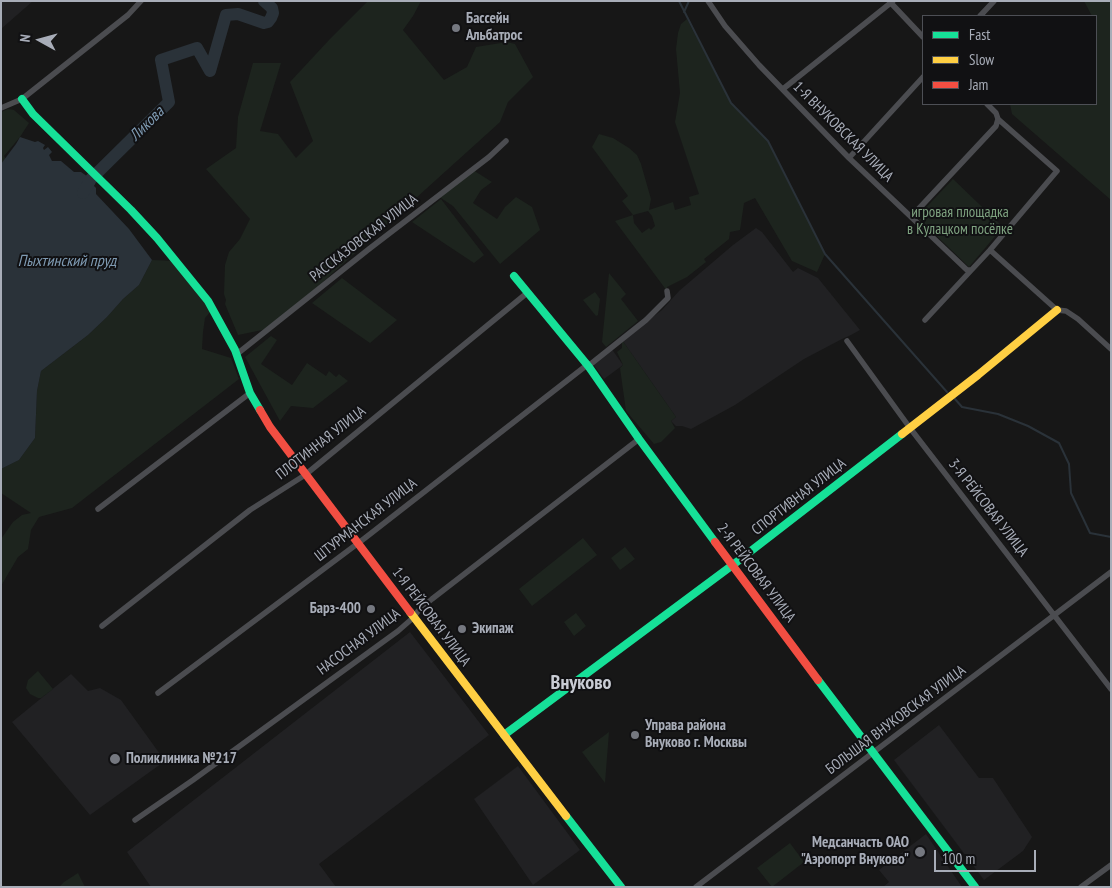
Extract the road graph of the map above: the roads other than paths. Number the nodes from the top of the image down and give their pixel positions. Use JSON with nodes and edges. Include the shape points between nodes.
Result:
{"nodes":[{"id":1,"x":142,"y":1,"type":"edge"},
{"id":2,"x":708,"y":1,"type":"edge"},
{"id":3,"x":994,"y":1,"type":"edge"},
{"id":4,"x":891,"y":2,"type":"edge"},
{"id":5,"x":981,"y":15,"type":"edge"},
{"id":6,"x":922,"y":36,"type":"edge"},
{"id":7,"x":922,"y":78,"type":"edge"},
{"id":8,"x":783,"y":89,"type":"junction"},
{"id":9,"x":22,"y":99,"type":"junction"},
{"id":10,"x":988,"y":105,"type":"edge"},
{"id":11,"x":1,"y":108,"type":"edge"},
{"id":12,"x":998,"y":119,"type":"junction"},
{"id":13,"x":506,"y":141,"type":"dead end"},
{"id":14,"x":849,"y":158,"type":"junction"},
{"id":15,"x":911,"y":217,"type":"junction"},
{"id":16,"x":990,"y":250,"type":"junction"},
{"id":17,"x":971,"y":270,"type":"junction"},
{"id":18,"x":514,"y":276,"type":"dead end"},
{"id":19,"x":667,"y":291,"type":"dead end"},
{"id":20,"x":527,"y":292,"type":"junction"},
{"id":21,"x":1057,"y":310,"type":"junction"},
{"id":22,"x":925,"y":320,"type":"dead end"},
{"id":23,"x":1111,"y":338,"type":"edge"},
{"id":24,"x":848,"y":341,"type":"dead end"},
{"id":25,"x":1105,"y":343,"type":"junction"},
{"id":26,"x":1111,"y":349,"type":"edge"},
{"id":27,"x":237,"y":354,"type":"junction"},
{"id":28,"x":587,"y":365,"type":"junction"},
{"id":29,"x":250,"y":393,"type":"junction"},
{"id":30,"x":910,"y":428,"type":"junction"},
{"id":31,"x":639,"y":439,"type":"junction"},
{"id":32,"x":305,"y":475,"type":"junction"},
{"id":33,"x":98,"y":509,"type":"dead end"},
{"id":34,"x":358,"y":543,"type":"junction"},
{"id":35,"x":732,"y":565,"type":"junction"},
{"id":36,"x":1111,"y":572,"type":"edge"},
{"id":37,"x":1054,"y":615,"type":"junction"},
{"id":38,"x":414,"y":617,"type":"junction"},
{"id":39,"x":102,"y":626,"type":"dead end"},
{"id":40,"x":1111,"y":689,"type":"edge"},
{"id":41,"x":158,"y":693,"type":"dead end"},
{"id":42,"x":504,"y":735,"type":"junction"},
{"id":43,"x":873,"y":752,"type":"junction"},
{"id":44,"x":135,"y":820,"type":"dead end"},
{"id":45,"x":1111,"y":865,"type":"edge"},
{"id":46,"x":621,"y":887,"type":"edge"},
{"id":47,"x":696,"y":887,"type":"edge"},
{"id":48,"x":975,"y":887,"type":"edge"},
{"id":49,"x":1081,"y":887,"type":"edge"}],
"edges":[{"from":1,"to":9,"type":"street"},
{"from":2,"to":8,"type":"street","name":"1-Я ВНУКОВСКАЯ УЛИЦА","via":[[725,26]]},
{"from":3,"to":5,"type":"street"},
{"from":4,"to":6,"type":"street"},
{"from":4,"to":8,"type":"street"},
{"from":7,"to":14,"type":"street"},
{"from":8,"to":14,"type":"street","name":"1-Я ВНУКОВСКАЯ УЛИЦА"},
{"from":9,"to":11,"type":"street"},
{"from":9,"to":27,"type":"street","name":"1-Я РЕЙСОВАЯ УЛИЦА","via":[[157,238],[208,301]]},
{"from":10,"to":12,"type":"street"},
{"from":12,"to":15,"type":"street","via":[[996,126]]},
{"from":12,"to":16,"type":"street","via":[[1057,171]]},
{"from":13,"to":27,"type":"street","name":"РАССКАЗОВСКАЯ УЛИЦА"},
{"from":14,"to":15,"type":"street","name":"1-Я ВНУКОВСКАЯ УЛИЦА"},
{"from":15,"to":17,"type":"street","name":"1-Я ВНУКОВСКАЯ УЛИЦА","via":[[967,270]]},
{"from":16,"to":17,"type":"street"},
{"from":16,"to":21,"type":"street"},
{"from":17,"to":22,"type":"street"},
{"from":18,"to":20,"type":"street","name":"2-Я РЕЙСОВАЯ УЛИЦА"},
{"from":19,"to":28,"type":"street","name":"ШТУРМАНСКАЯ УЛИЦА","via":[[668,298],[646,320]]},
{"from":20,"to":28,"type":"street","name":"2-Я РЕЙСОВАЯ УЛИЦА"},
{"from":20,"to":32,"type":"street","name":"ПЛОТИННАЯ УЛИЦА"},
{"from":21,"to":25,"type":"street","via":[[1066,311],[1078,319]]},
{"from":21,"to":30,"type":"street","name":"СПОРТИВНАЯ УЛИЦА"},
{"from":23,"to":25,"type":"street"},
{"from":24,"to":30,"type":"street","name":"3-Я РЕЙСОВАЯ УЛИЦА"},
{"from":25,"to":26,"type":"street"},
{"from":27,"to":29,"type":"street","name":"1-Я РЕЙСОВАЯ УЛИЦА"},
{"from":28,"to":31,"type":"street","name":"2-Я РЕЙСОВАЯ УЛИЦА"},
{"from":28,"to":34,"type":"street","name":"ШТУРМАНСКАЯ УЛИЦА"},
{"from":29,"to":32,"type":"street","name":"1-Я РЕЙСОВАЯ УЛИЦА"},
{"from":29,"to":33,"type":"street"},
{"from":30,"to":35,"type":"street","name":"СПОРТИВНАЯ УЛИЦА"},
{"from":30,"to":37,"type":"street","name":"3-Я РЕЙСОВАЯ УЛИЦА"},
{"from":31,"to":35,"type":"street","name":"2-Я РЕЙСОВАЯ УЛИЦА"},
{"from":31,"to":38,"type":"street","name":"НАСОСНАЯ УЛИЦА","via":[[432,599]]},
{"from":32,"to":34,"type":"street","name":"1-Я РЕЙСОВАЯ УЛИЦА"},
{"from":32,"to":39,"type":"street","name":"ПЛОТИННАЯ УЛИЦА","via":[[250,510]]},
{"from":34,"to":38,"type":"street","name":"1-Я РЕЙСОВАЯ УЛИЦА"},
{"from":34,"to":41,"type":"street","name":"ШТУРМАНСКАЯ УЛИЦА"},
{"from":35,"to":42,"type":"street","name":"СПОРТИВНАЯ УЛИЦА"},
{"from":35,"to":43,"type":"street","name":"2-Я РЕЙСОВАЯ УЛИЦА"},
{"from":36,"to":37,"type":"street","name":"БОЛЬШАЯ ВНУКОВСКАЯ УЛИЦА"},
{"from":37,"to":40,"type":"street","name":"3-Я РЕЙСОВАЯ УЛИЦА"},
{"from":37,"to":43,"type":"street","name":"БОЛЬШАЯ ВНУКОВСКАЯ УЛИЦА"},
{"from":38,"to":42,"type":"street","name":"1-Я РЕЙСОВАЯ УЛИЦА"},
{"from":38,"to":44,"type":"street","name":"НАСОСНАЯ УЛИЦА"},
{"from":42,"to":46,"type":"street","name":"1-Я РЕЙСОВАЯ УЛИЦА"},
{"from":43,"to":47,"type":"street","name":"БОЛЬШАЯ ВНУКОВСКАЯ УЛИЦА"},
{"from":43,"to":48,"type":"street","name":"2-Я РЕЙСОВАЯ УЛИЦА"},
{"from":45,"to":49,"type":"street"}]}
